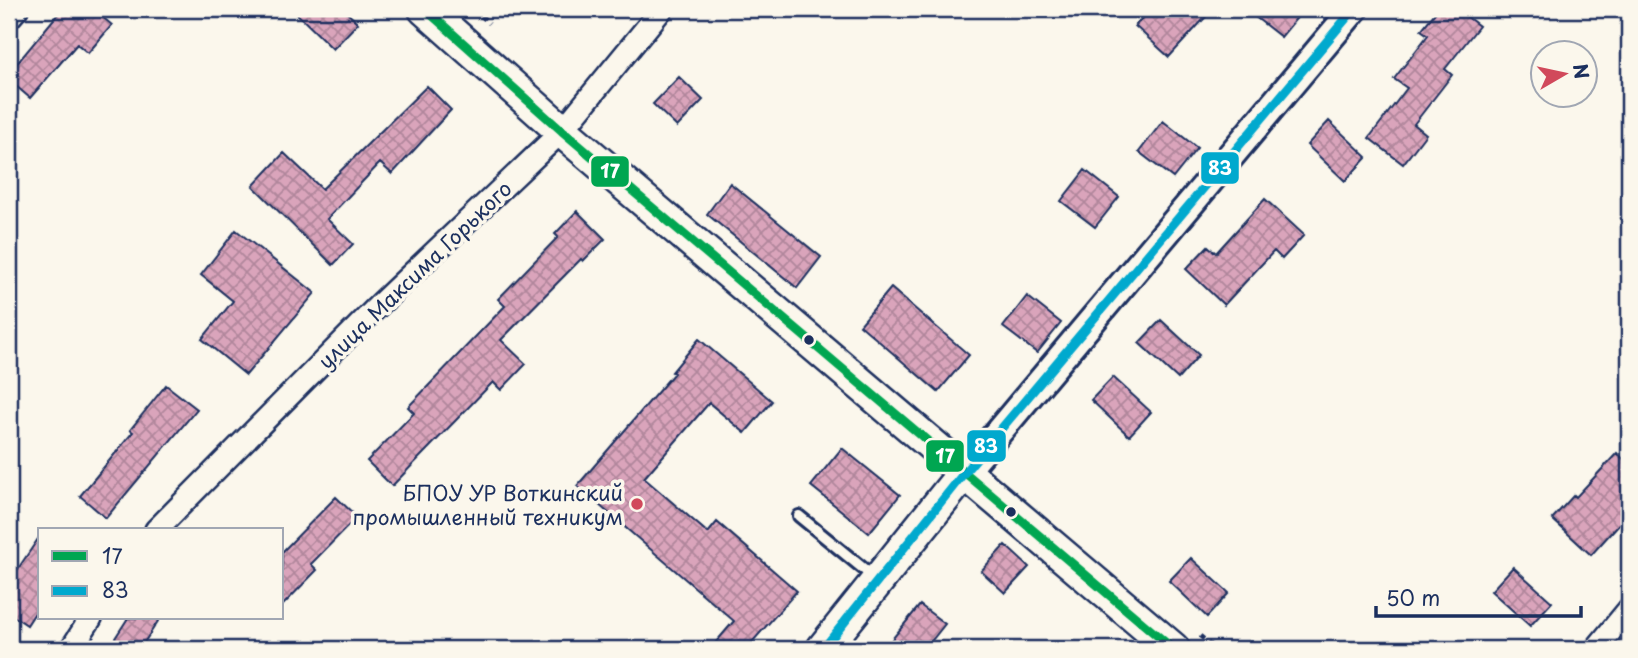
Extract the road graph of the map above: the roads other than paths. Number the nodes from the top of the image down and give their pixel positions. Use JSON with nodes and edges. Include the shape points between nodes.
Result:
{"nodes":[{"id":1,"x":17,"y":9,"type":"edge"},
{"id":2,"x":425,"y":9,"type":"edge"},
{"id":3,"x":663,"y":9,"type":"edge"},
{"id":4,"x":1354,"y":9,"type":"edge"},
{"id":5,"x":9,"y":18,"type":"edge"},
{"id":6,"x":562,"y":131,"type":"junction"},
{"id":7,"x":964,"y":473,"type":"junction"},
{"id":8,"x":799,"y":516,"type":"dead end"},
{"id":9,"x":158,"y":528,"type":"edge"},
{"id":10,"x":878,"y":581,"type":"junction"},
{"id":11,"x":1629,"y":609,"type":"edge"},
{"id":12,"x":91,"y":620,"type":"edge"},
{"id":13,"x":71,"y":649,"type":"edge"},
{"id":14,"x":822,"y":649,"type":"edge"},
{"id":15,"x":1173,"y":649,"type":"edge"},
{"id":16,"x":1596,"y":649,"type":"edge"}],
"edges":[{"from":1,"to":5,"type":"street"},
{"from":2,"to":6,"type":"main road"},
{"from":3,"to":6,"type":"street","name":"улица Максима Горького"},
{"from":4,"to":7,"type":"street"},
{"from":6,"to":7,"type":"main road"},
{"from":6,"to":9,"type":"street","name":"улица Максима Горького","via":[[381,303]]},
{"from":7,"to":10,"type":"main road"},
{"from":7,"to":15,"type":"main road"},
{"from":8,"to":10,"type":"lane"},
{"from":10,"to":14,"type":"main road"},
{"from":11,"to":16,"type":"street"},
{"from":12,"to":13,"type":"street"}]}
